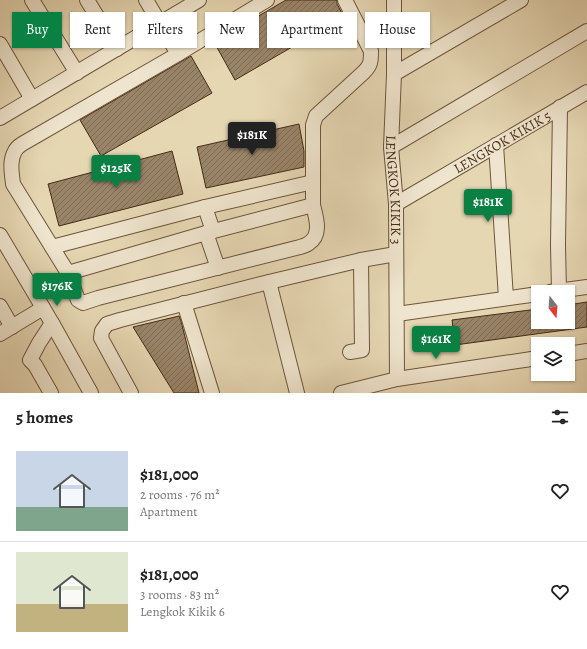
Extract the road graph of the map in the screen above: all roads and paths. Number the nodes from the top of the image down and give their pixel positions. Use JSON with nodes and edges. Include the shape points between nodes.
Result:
{"nodes":[{"id":1,"x":32,"y":0,"type":"edge"},
{"id":2,"x":87,"y":0,"type":"edge"},
{"id":3,"x":146,"y":0,"type":"edge"},
{"id":4,"x":200,"y":0,"type":"edge"},
{"id":5,"x":267,"y":0,"type":"edge"},
{"id":6,"x":345,"y":0,"type":"edge"},
{"id":7,"x":394,"y":0,"type":"edge"},
{"id":8,"x":521,"y":0,"type":"edge"},
{"id":9,"x":153,"y":12,"type":"edge"},
{"id":10,"x":180,"y":12,"type":"edge"},
{"id":11,"x":587,"y":31,"type":"edge"},
{"id":12,"x":133,"y":40,"type":"edge"},
{"id":13,"x":0,"y":44,"type":"edge"},
{"id":14,"x":174,"y":48,"type":"edge"},
{"id":15,"x":117,"y":49,"type":"junction"},
{"id":16,"x":178,"y":54,"type":"junction"},
{"id":17,"x":77,"y":73,"type":"junction"},
{"id":18,"x":394,"y":74,"type":"junction"},
{"id":19,"x":587,"y":92,"type":"edge"},
{"id":20,"x":32,"y":99,"type":"junction"},
{"id":21,"x":560,"y":108,"type":"junction"},
{"id":22,"x":0,"y":118,"type":"edge"},
{"id":23,"x":496,"y":145,"type":"junction"},
{"id":24,"x":391,"y":147,"type":"junction"},
{"id":25,"x":313,"y":182,"type":"junction"},
{"id":26,"x":396,"y":204,"type":"junction"},
{"id":27,"x":313,"y":205,"type":"junction"},
{"id":28,"x":205,"y":206,"type":"junction"},
{"id":29,"x":210,"y":232,"type":"junction"},
{"id":30,"x":0,"y":234,"type":"edge"},
{"id":31,"x":52,"y":247,"type":"junction"},
{"id":32,"x":396,"y":254,"type":"junction"},
{"id":33,"x":361,"y":260,"type":"junction"},
{"id":34,"x":218,"y":268,"type":"junction"},
{"id":35,"x":68,"y":273,"type":"junction"},
{"id":36,"x":269,"y":282,"type":"junction"},
{"id":37,"x":555,"y":285,"type":"edge"},
{"id":38,"x":587,"y":287,"type":"edge"},
{"id":39,"x":575,"y":288,"type":"edge"},
{"id":40,"x":531,"y":295,"type":"edge"},
{"id":41,"x":506,"y":298,"type":"junction"},
{"id":42,"x":184,"y":303,"type":"junction"},
{"id":43,"x":0,"y":306,"type":"edge"},
{"id":44,"x":43,"y":308,"type":"junction"},
{"id":45,"x":397,"y":314,"type":"junction"},
{"id":46,"x":52,"y":323,"type":"junction"},
{"id":47,"x":12,"y":327,"type":"junction"},
{"id":48,"x":0,"y":334,"type":"edge"},
{"id":49,"x":587,"y":351,"type":"edge"},
{"id":50,"x":350,"y":352,"type":"dead end"},
{"id":51,"x":575,"y":353,"type":"edge"},
{"id":52,"x":531,"y":359,"type":"edge"},
{"id":53,"x":397,"y":379,"type":"junction"},
{"id":54,"x":51,"y":393,"type":"edge"},
{"id":55,"x":91,"y":393,"type":"edge"},
{"id":56,"x":131,"y":393,"type":"edge"},
{"id":57,"x":212,"y":393,"type":"edge"},
{"id":58,"x":297,"y":393,"type":"edge"},
{"id":59,"x":340,"y":393,"type":"edge"}],
"edges":[{"from":1,"to":17,"type":"street"},
{"from":2,"to":15,"type":"street"},
{"from":3,"to":9,"type":"street"},
{"from":4,"to":10,"type":"street"},
{"from":5,"to":16,"type":"street"},
{"from":6,"to":25,"type":"street","via":[[371,51],[370,66],[316,116],[313,125]]},
{"from":7,"to":18,"type":"street","name":"LENGKOK KIKIK 3"},
{"from":8,"to":18,"type":"street"},
{"from":11,"to":24,"type":"street"},
{"from":12,"to":15,"type":"street"},
{"from":13,"to":20,"type":"street"},
{"from":14,"to":16,"type":"street"},
{"from":15,"to":17,"type":"street"},
{"from":16,"to":31,"type":"street","via":[[22,144],[15,151],[11,168],[13,184]]},
{"from":17,"to":20,"type":"street"},
{"from":18,"to":24,"type":"street","name":"LENGKOK KIKIK 3"},
{"from":19,"to":21,"type":"street","name":"LENGKOK KIKIK 5"},
{"from":20,"to":22,"type":"street"},
{"from":21,"to":23,"type":"street","name":"LENGKOK KIKIK 5"},
{"from":21,"to":37,"type":"street","via":[[558,245]]},
{"from":23,"to":26,"type":"street","name":"LENGKOK KIKIK 5"},
{"from":23,"to":41,"type":"street"},
{"from":24,"to":26,"type":"street","name":"LENGKOK KIKIK 3"},
{"from":25,"to":27,"type":"street"},
{"from":25,"to":28,"type":"street"},
{"from":26,"to":32,"type":"street","name":"LENGKOK KIKIK 3"},
{"from":27,"to":29,"type":"street"},
{"from":27,"to":34,"type":"street","via":[[317,232],[310,243]]},
{"from":28,"to":29,"type":"street"},
{"from":28,"to":31,"type":"street"},
{"from":29,"to":34,"type":"street"},
{"from":29,"to":35,"type":"street"},
{"from":30,"to":44,"type":"street"},
{"from":31,"to":35,"type":"street"},
{"from":32,"to":33,"type":"street"},
{"from":32,"to":45,"type":"street","name":"LENGKOK KIKIK 3"},
{"from":33,"to":36,"type":"street"},
{"from":33,"to":50,"type":"street","via":[[362,350]]},
{"from":34,"to":35,"type":"street","via":[[83,303],[78,300]]},
{"from":36,"to":42,"type":"street"},
{"from":36,"to":58,"type":"street"},
{"from":38,"to":39,"type":"street"},
{"from":40,"to":41,"type":"street"},
{"from":41,"to":45,"type":"street"},
{"from":42,"to":56,"type":"street","via":[[107,324],[102,331],[101,338]]},
{"from":42,"to":57,"type":"street"},
{"from":43,"to":47,"type":"street"},
{"from":44,"to":46,"type":"street"},
{"from":44,"to":47,"type":"street"},
{"from":45,"to":53,"type":"street","name":"LENGKOK KIKIK 3"},
{"from":46,"to":54,"type":"street","via":[[30,360]]},
{"from":46,"to":55,"type":"street"},
{"from":47,"to":48,"type":"street"},
{"from":49,"to":51,"type":"street"},
{"from":52,"to":53,"type":"street"},
{"from":53,"to":59,"type":"street"}]}
